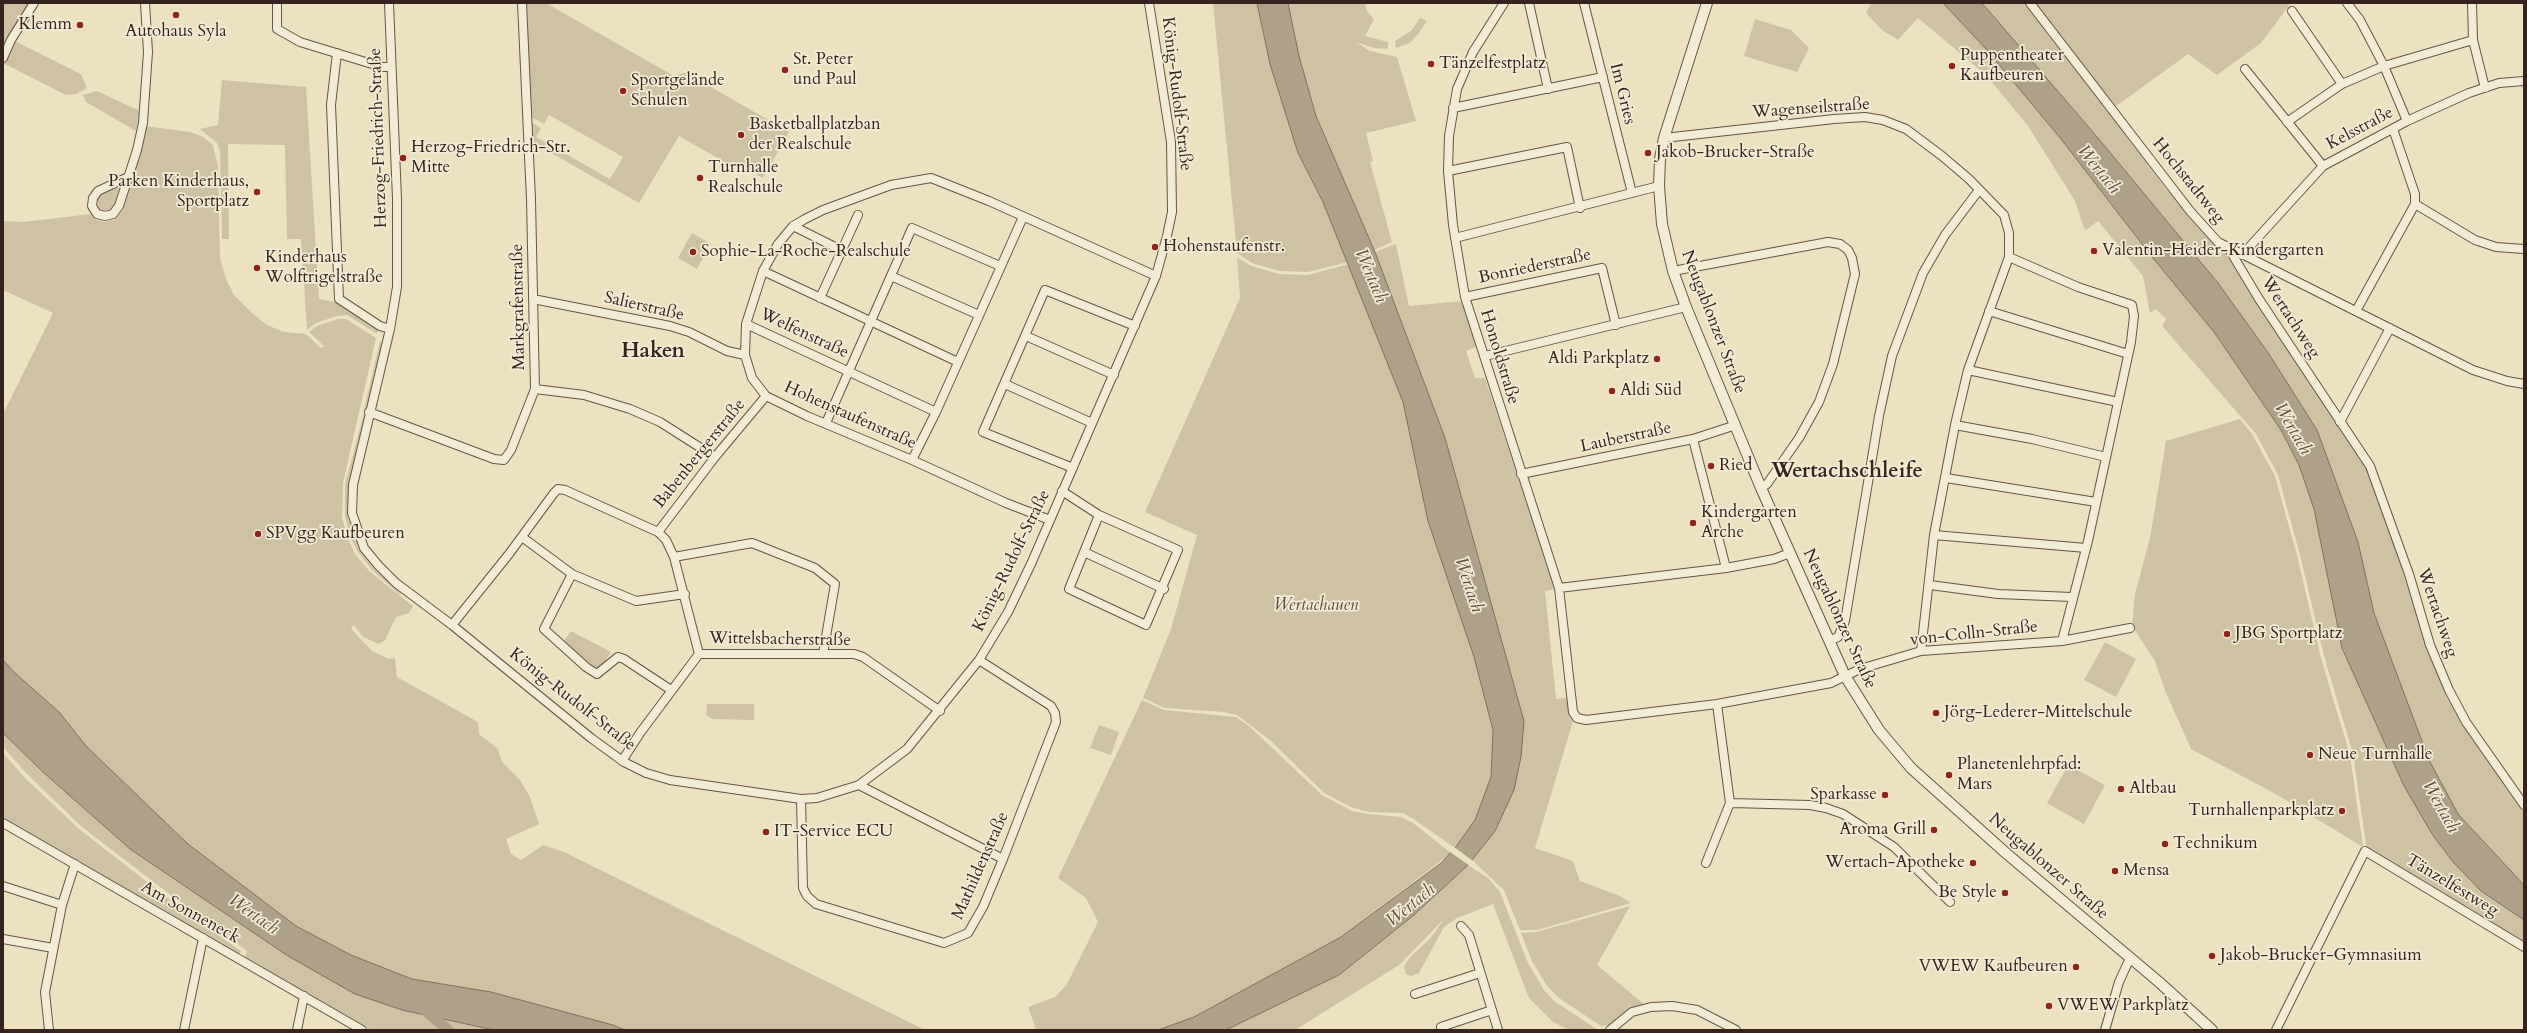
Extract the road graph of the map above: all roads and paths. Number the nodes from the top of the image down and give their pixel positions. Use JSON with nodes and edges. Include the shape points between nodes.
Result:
{"nodes":[{"id":1,"x":34,"y":3,"type":"edge"},
{"id":2,"x":145,"y":3,"type":"edge"},
{"id":3,"x":277,"y":3,"type":"edge"},
{"id":4,"x":389,"y":3,"type":"edge"},
{"id":5,"x":522,"y":3,"type":"edge"},
{"id":6,"x":1149,"y":3,"type":"edge"},
{"id":7,"x":1504,"y":3,"type":"edge"},
{"id":8,"x":1529,"y":3,"type":"edge"},
{"id":9,"x":1584,"y":3,"type":"edge"},
{"id":10,"x":1707,"y":3,"type":"edge"},
{"id":11,"x":2030,"y":3,"type":"edge"},
{"id":12,"x":2347,"y":3,"type":"edge"},
{"id":13,"x":2472,"y":3,"type":"edge"},
{"id":14,"x":2292,"y":11,"type":"dead end"},
{"id":15,"x":2472,"y":40,"type":"junction"},
{"id":16,"x":337,"y":53,"type":"junction"},
{"id":17,"x":3,"y":58,"type":"edge"},
{"id":18,"x":2384,"y":66,"type":"junction"},
{"id":19,"x":391,"y":67,"type":"junction"},
{"id":20,"x":2246,"y":69,"type":"dead end"},
{"id":21,"x":1603,"y":76,"type":"junction"},
{"id":22,"x":2524,"y":81,"type":"edge"},
{"id":23,"x":2342,"y":84,"type":"junction"},
{"id":24,"x":2485,"y":88,"type":"junction"},
{"id":25,"x":1548,"y":89,"type":"junction"},
{"id":26,"x":1453,"y":108,"type":"junction"},
{"id":27,"x":2407,"y":121,"type":"junction"},
{"id":28,"x":2288,"y":122,"type":"junction"},
{"id":29,"x":2393,"y":129,"type":"junction"},
{"id":30,"x":1664,"y":138,"type":"junction"},
{"id":31,"x":2323,"y":166,"type":"junction"},
{"id":32,"x":1448,"y":171,"type":"junction"},
{"id":33,"x":128,"y":177,"type":"junction"},
{"id":34,"x":1659,"y":186,"type":"junction"},
{"id":35,"x":1979,"y":190,"type":"junction"},
{"id":36,"x":1632,"y":193,"type":"junction"},
{"id":37,"x":2415,"y":204,"type":"junction"},
{"id":38,"x":1580,"y":208,"type":"junction"},
{"id":39,"x":858,"y":214,"type":"dead end"},
{"id":40,"x":1022,"y":217,"type":"junction"},
{"id":41,"x":794,"y":226,"type":"junction"},
{"id":42,"x":1455,"y":238,"type":"junction"},
{"id":43,"x":2230,"y":249,"type":"junction"},
{"id":44,"x":2524,"y":249,"type":"edge"},
{"id":45,"x":843,"y":251,"type":"junction"},
{"id":46,"x":2242,"y":254,"type":"junction"},
{"id":47,"x":2009,"y":257,"type":"junction"},
{"id":48,"x":1000,"y":266,"type":"junction"},
{"id":49,"x":1673,"y":271,"type":"junction"},
{"id":50,"x":763,"y":272,"type":"junction"},
{"id":51,"x":891,"y":276,"type":"junction"},
{"id":52,"x":1156,"y":276,"type":"junction"},
{"id":53,"x":1465,"y":297,"type":"junction"},
{"id":54,"x":820,"y":298,"type":"junction"},
{"id":55,"x":533,"y":299,"type":"junction"},
{"id":56,"x":1686,"y":306,"type":"junction"},
{"id":57,"x":1989,"y":311,"type":"junction"},
{"id":58,"x":2356,"y":311,"type":"junction"},
{"id":59,"x":979,"y":315,"type":"junction"},
{"id":60,"x":871,"y":321,"type":"junction"},
{"id":61,"x":746,"y":324,"type":"junction"},
{"id":62,"x":1616,"y":325,"type":"junction"},
{"id":63,"x":1135,"y":326,"type":"junction"},
{"id":64,"x":2390,"y":328,"type":"junction"},
{"id":65,"x":390,"y":329,"type":"junction"},
{"id":66,"x":1026,"y":336,"type":"junction"},
{"id":67,"x":2128,"y":354,"type":"junction"},
{"id":68,"x":744,"y":355,"type":"junction"},
{"id":69,"x":1485,"y":356,"type":"junction"},
{"id":70,"x":958,"y":362,"type":"junction"},
{"id":71,"x":1968,"y":370,"type":"junction"},
{"id":72,"x":849,"y":371,"type":"junction"},
{"id":73,"x":1114,"y":374,"type":"junction"},
{"id":74,"x":1005,"y":384,"type":"junction"},
{"id":75,"x":2524,"y":384,"type":"edge"},
{"id":76,"x":535,"y":390,"type":"junction"},
{"id":77,"x":766,"y":396,"type":"junction"},
{"id":78,"x":2118,"y":402,"type":"junction"},
{"id":79,"x":369,"y":412,"type":"junction"},
{"id":80,"x":936,"y":412,"type":"junction"},
{"id":81,"x":1092,"y":422,"type":"junction"},
{"id":82,"x":2340,"y":422,"type":"junction"},
{"id":83,"x":826,"y":423,"type":"junction"},
{"id":84,"x":1736,"y":425,"type":"junction"},
{"id":85,"x":1955,"y":425,"type":"junction"},
{"id":86,"x":1693,"y":439,"type":"junction"},
{"id":87,"x":715,"y":457,"type":"junction"},
{"id":88,"x":2106,"y":457,"type":"junction"},
{"id":89,"x":912,"y":460,"type":"junction"},
{"id":90,"x":1073,"y":468,"type":"junction"},
{"id":91,"x":1521,"y":474,"type":"junction"},
{"id":92,"x":1946,"y":478,"type":"junction"},
{"id":93,"x":1761,"y":488,"type":"junction"},
{"id":94,"x":1062,"y":491,"type":"junction"},
{"id":95,"x":2096,"y":502,"type":"junction"},
{"id":96,"x":1099,"y":515,"type":"junction"},
{"id":97,"x":1050,"y":520,"type":"junction"},
{"id":98,"x":658,"y":532,"type":"junction"},
{"id":99,"x":1934,"y":535,"type":"junction"},
{"id":100,"x":522,"y":537,"type":"junction"},
{"id":101,"x":2086,"y":548,"type":"junction"},
{"id":102,"x":1084,"y":552,"type":"junction"},
{"id":103,"x":1790,"y":553,"type":"junction"},
{"id":104,"x":674,"y":557,"type":"junction"},
{"id":105,"x":1726,"y":568,"type":"junction"},
{"id":106,"x":572,"y":574,"type":"junction"},
{"id":107,"x":1930,"y":585,"type":"junction"},
{"id":108,"x":1559,"y":588,"type":"junction"},
{"id":109,"x":1164,"y":589,"type":"junction"},
{"id":110,"x":685,"y":594,"type":"junction"},
{"id":111,"x":2072,"y":598,"type":"junction"},
{"id":112,"x":452,"y":625,"type":"junction"},
{"id":113,"x":2130,"y":628,"type":"dead end"},
{"id":114,"x":1829,"y":641,"type":"junction"},
{"id":115,"x":2062,"y":641,"type":"junction"},
{"id":116,"x":1921,"y":651,"type":"junction"},
{"id":117,"x":699,"y":654,"type":"junction"},
{"id":118,"x":823,"y":654,"type":"junction"},
{"id":119,"x":979,"y":660,"type":"junction"},
{"id":120,"x":1845,"y":676,"type":"junction"},
{"id":121,"x":671,"y":690,"type":"junction"},
{"id":122,"x":1716,"y":704,"type":"junction"},
{"id":123,"x":940,"y":711,"type":"junction"},
{"id":124,"x":1581,"y":720,"type":"joint"},
{"id":125,"x":622,"y":761,"type":"junction"},
{"id":126,"x":859,"y":786,"type":"junction"},
{"id":127,"x":801,"y":799,"type":"junction"},
{"id":128,"x":1730,"y":803,"type":"junction"},
{"id":129,"x":2524,"y":805,"type":"edge"},
{"id":130,"x":3,"y":823,"type":"edge"},
{"id":131,"x":1003,"y":859,"type":"junction"},
{"id":132,"x":75,"y":864,"type":"junction"},
{"id":133,"x":1706,"y":864,"type":"dead end"},
{"id":134,"x":3,"y":886,"type":"edge"},
{"id":135,"x":1950,"y":902,"type":"dead end"},
{"id":136,"x":62,"y":905,"type":"junction"},
{"id":137,"x":1461,"y":926,"type":"dead end"},
{"id":138,"x":202,"y":938,"type":"junction"},
{"id":139,"x":3,"y":939,"type":"edge"},
{"id":140,"x":2524,"y":947,"type":"edge"},
{"id":141,"x":53,"y":948,"type":"junction"},
{"id":142,"x":2130,"y":958,"type":"junction"},
{"id":143,"x":1480,"y":973,"type":"junction"},
{"id":144,"x":1415,"y":994,"type":"dead end"},
{"id":145,"x":304,"y":996,"type":"junction"},
{"id":146,"x":1492,"y":1010,"type":"junction"},
{"id":147,"x":1441,"y":1027,"type":"dead end"},
{"id":148,"x":49,"y":1030,"type":"edge"},
{"id":149,"x":184,"y":1030,"type":"edge"},
{"id":150,"x":297,"y":1030,"type":"edge"},
{"id":151,"x":362,"y":1030,"type":"edge"},
{"id":152,"x":1498,"y":1030,"type":"edge"},
{"id":153,"x":1610,"y":1030,"type":"edge"},
{"id":154,"x":1736,"y":1030,"type":"edge"},
{"id":155,"x":2105,"y":1030,"type":"edge"},
{"id":156,"x":2212,"y":1030,"type":"edge"},
{"id":157,"x":2276,"y":1030,"type":"edge"}],
"edges":[{"from":1,"to":17,"type":"street"},
{"from":2,"to":33,"type":"street","via":[[148,52],[144,117]]},
{"from":3,"to":16,"type":"street","via":[[277,29],[300,42]]},
{"from":4,"to":19,"type":"street","name":"Herzog-Friedrich-Straße"},
{"from":5,"to":55,"type":"street","name":"Markgrafenstraße"},
{"from":6,"to":52,"type":"street","name":"König-Rudolf-Straße","via":[[1171,142],[1172,180],[1172,212]]},
{"from":7,"to":26,"type":"street","name":"Honoldstraße","via":[[1463,72]]},
{"from":8,"to":25,"type":"street"},
{"from":9,"to":21,"type":"street","name":"Im Gries"},
{"from":10,"to":30,"type":"street","name":"Neugablonzer Straße"},
{"from":11,"to":43,"type":"street","name":"Hochstadtweg","via":[[2190,211],[2218,242]]},
{"from":12,"to":18,"type":"street","via":[[2360,20]]},
{"from":13,"to":15,"type":"street"},
{"from":14,"to":23,"type":"street"},
{"from":15,"to":18,"type":"street"},
{"from":15,"to":24,"type":"street"},
{"from":16,"to":19,"type":"street","via":[[382,67]]},
{"from":16,"to":65,"type":"street","via":[[331,104],[339,299],[380,326]]},
{"from":18,"to":23,"type":"street"},
{"from":18,"to":27,"type":"street"},
{"from":19,"to":65,"type":"street","name":"Herzog-Friedrich-Straße","via":[[397,287]]},
{"from":20,"to":28,"type":"street"},
{"from":21,"to":25,"type":"street"},
{"from":21,"to":36,"type":"street","name":"Im Gries"},
{"from":22,"to":24,"type":"street","name":"Kelsstraße","via":[[2499,83]]},
{"from":23,"to":28,"type":"street"},
{"from":24,"to":27,"type":"street","name":"Kelsstraße"},
{"from":25,"to":26,"type":"street"},
{"from":26,"to":32,"type":"street","name":"Honoldstraße"},
{"from":27,"to":29,"type":"street","name":"Kelsstraße"},
{"from":28,"to":31,"type":"street"},
{"from":29,"to":31,"type":"street","name":"Kelsstraße"},
{"from":29,"to":37,"type":"street","via":[[2415,194]]},
{"from":30,"to":34,"type":"street","name":"Neugablonzer Straße"},
{"from":30,"to":35,"type":"street","name":"Wagenseilstraße","via":[[1865,117],[1883,120],[1906,129],[1942,156]]},
{"from":31,"to":46,"type":"street","name":"Kelsstraße"},
{"from":32,"to":38,"type":"street","via":[[1567,147]]},
{"from":32,"to":42,"type":"street","name":"Honoldstraße"},
{"from":33,"to":33,"type":"street","via":[[119,206],[113,214],[97,214],[92,206],[93,198],[98,191]]},
{"from":34,"to":36,"type":"street"},
{"from":34,"to":49,"type":"street","name":"Neugablonzer Straße","via":[[1662,224]]},
{"from":35,"to":47,"type":"street","name":"Wagenseilstraße","via":[[2004,215],[2009,233]]},
{"from":35,"to":114,"type":"street","via":[[1946,235],[1923,273],[1895,349],[1879,416],[1846,621],[1838,637]]},
{"from":36,"to":38,"type":"street"},
{"from":37,"to":44,"type":"street","via":[[2475,240],[2496,247]]},
{"from":37,"to":58,"type":"street"},
{"from":38,"to":42,"type":"street"},
{"from":39,"to":45,"type":"street"},
{"from":40,"to":41,"type":"street","name":"Hohenstaufenstraße","via":[[983,198],[931,178],[891,185],[823,210]]},
{"from":40,"to":48,"type":"street"},
{"from":40,"to":52,"type":"street","name":"Hohenstaufenstraße"},
{"from":41,"to":45,"type":"street"},
{"from":41,"to":50,"type":"street","name":"Hohenstaufenstraße","via":[[778,244]]},
{"from":42,"to":53,"type":"street","name":"Honoldstraße"},
{"from":43,"to":46,"type":"street","name":"Hochstadtweg"},
{"from":43,"to":82,"type":"street","name":"Wertachweg"},
{"from":45,"to":54,"type":"street"},
{"from":46,"to":58,"type":"street","name":"Hochstadtweg"},
{"from":47,"to":57,"type":"street"},
{"from":47,"to":67,"type":"street","name":"von-Colln-Straße","via":[[2043,273],[2132,306],[2134,316]]},
{"from":48,"to":51,"type":"street","name":"Welfenstraße","via":[[912,228]]},
{"from":48,"to":59,"type":"street"},
{"from":49,"to":56,"type":"street","name":"Neugablonzer Straße"},
{"from":49,"to":93,"type":"street","via":[[1828,242],[1840,244],[1848,250],[1852,258],[1855,274],[1833,364],[1819,402],[1800,438],[1767,484]]},
{"from":50,"to":54,"type":"street"},
{"from":50,"to":61,"type":"street","name":"Hohenstaufenstraße"},
{"from":51,"to":59,"type":"street"},
{"from":51,"to":60,"type":"street","name":"Welfenstraße"},
{"from":52,"to":63,"type":"street","name":"König-Rudolf-Straße"},
{"from":53,"to":62,"type":"street","name":"Bonriederstraße","via":[[1602,268]]},
{"from":53,"to":69,"type":"street","name":"Honoldstraße"},
{"from":54,"to":60,"type":"street"},
{"from":55,"to":68,"type":"street","name":"Salierstraße","via":[[670,326],[689,332],[727,351]]},
{"from":55,"to":76,"type":"street","name":"Markgrafenstraße"},
{"from":56,"to":62,"type":"street"},
{"from":56,"to":84,"type":"street","name":"Neugablonzer Straße"},
{"from":57,"to":67,"type":"street"},
{"from":57,"to":71,"type":"street"},
{"from":58,"to":64,"type":"street","name":"Hochstadtweg"},
{"from":59,"to":70,"type":"street"},
{"from":60,"to":70,"type":"street"},
{"from":60,"to":72,"type":"street","name":"Welfenstraße"},
{"from":61,"to":68,"type":"street","name":"Hohenstaufenstraße"},
{"from":61,"to":72,"type":"street","name":"Welfenstraße"},
{"from":62,"to":69,"type":"street"},
{"from":63,"to":66,"type":"street","via":[[1045,290]]},
{"from":63,"to":73,"type":"street","name":"König-Rudolf-Straße"},
{"from":64,"to":75,"type":"street","name":"Hochstadtweg","via":[[2473,370]]},
{"from":64,"to":82,"type":"street"},
{"from":65,"to":79,"type":"street","name":"Herzog-Friedrich-Straße"},
{"from":66,"to":73,"type":"street"},
{"from":66,"to":74,"type":"street"},
{"from":67,"to":78,"type":"street","name":"von-Colln-Straße"},
{"from":68,"to":77,"type":"street","name":"Hohenstaufenstraße","via":[[752,378]]},
{"from":69,"to":91,"type":"street","name":"Honoldstraße"},
{"from":70,"to":80,"type":"street"},
{"from":71,"to":78,"type":"street"},
{"from":71,"to":85,"type":"street"},
{"from":72,"to":80,"type":"street"},
{"from":72,"to":83,"type":"street","name":"Welfenstraße"},
{"from":73,"to":81,"type":"street","name":"König-Rudolf-Straße"},
{"from":74,"to":81,"type":"street"},
{"from":74,"to":90,"type":"street","via":[[984,432]]},
{"from":76,"to":79,"type":"street","name":"Markgrafenstraße","via":[[511,450],[504,460],[494,459]]},
{"from":76,"to":87,"type":"street","via":[[584,395],[630,408],[660,422]]},
{"from":77,"to":83,"type":"street","name":"Hohenstaufenstraße"},
{"from":77,"to":87,"type":"street","name":"Babenbergerstraße"},
{"from":78,"to":88,"type":"street","name":"von-Colln-Straße"},
{"from":79,"to":112,"type":"street","name":"König-Rudolf-Straße","via":[[353,485],[352,513],[364,548],[396,583]]},
{"from":80,"to":89,"type":"street"},
{"from":81,"to":90,"type":"street","name":"König-Rudolf-Straße"},
{"from":82,"to":129,"type":"street","name":"Wertachweg","via":[[2370,466],[2409,574],[2430,645],[2449,690],[2466,722]]},
{"from":83,"to":89,"type":"street","name":"Hohenstaufenstraße"},
{"from":84,"to":86,"type":"street","name":"Lauberstraße"},
{"from":84,"to":93,"type":"street","name":"Neugablonzer Straße"},
{"from":85,"to":88,"type":"street","via":[[2032,439]]},
{"from":85,"to":92,"type":"street"},
{"from":86,"to":91,"type":"street","name":"Lauberstraße"},
{"from":86,"to":105,"type":"street"},
{"from":87,"to":98,"type":"street","name":"Babenbergerstraße"},
{"from":88,"to":95,"type":"street","name":"von-Colln-Straße"},
{"from":89,"to":97,"type":"street","name":"Hohenstaufenstraße","via":[[1006,504]]},
{"from":90,"to":94,"type":"street","name":"König-Rudolf-Straße"},
{"from":91,"to":108,"type":"street","name":"Honoldstraße"},
{"from":92,"to":95,"type":"street"},
{"from":92,"to":99,"type":"street"},
{"from":93,"to":103,"type":"street","name":"Neugablonzer Straße"},
{"from":94,"to":96,"type":"street"},
{"from":94,"to":97,"type":"street","name":"König-Rudolf-Straße"},
{"from":95,"to":101,"type":"street","name":"von-Colln-Straße"},
{"from":96,"to":102,"type":"street"},
{"from":96,"to":109,"type":"street","via":[[1178,550]]},
{"from":97,"to":119,"type":"street","name":"König-Rudolf-Straße","via":[[1010,608]]},
{"from":98,"to":100,"type":"street","via":[[558,489]]},
{"from":98,"to":104,"type":"street","via":[[666,540]]},
{"from":99,"to":101,"type":"street"},
{"from":99,"to":107,"type":"street"},
{"from":100,"to":106,"type":"street"},
{"from":100,"to":112,"type":"street"},
{"from":101,"to":111,"type":"street","name":"von-Colln-Straße"},
{"from":102,"to":109,"type":"street"},
{"from":102,"to":109,"type":"street","via":[[1069,589],[1146,625]]},
{"from":103,"to":105,"type":"street","via":[[1774,559]]},
{"from":103,"to":114,"type":"street","name":"Neugablonzer Straße"},
{"from":104,"to":110,"type":"street"},
{"from":104,"to":118,"type":"street","via":[[752,543],[815,568],[836,584]]},
{"from":105,"to":108,"type":"street"},
{"from":106,"to":110,"type":"street","via":[[636,601]]},
{"from":106,"to":121,"type":"street","via":[[544,629],[597,674],[618,657]]},
{"from":107,"to":111,"type":"street","name":"von-Colln-Straße","via":[[1998,594]]},
{"from":107,"to":116,"type":"street"},
{"from":108,"to":124,"type":"street","name":"Honoldstraße","via":[[1573,712]]},
{"from":110,"to":117,"type":"street"},
{"from":111,"to":115,"type":"street","name":"von-Colln-Straße"},
{"from":112,"to":125,"type":"street","name":"König-Rudolf-Straße"},
{"from":113,"to":115,"type":"street","name":"von-Colln-Straße"},
{"from":114,"to":120,"type":"street","name":"Neugablonzer Straße"},
{"from":115,"to":116,"type":"street","name":"von-Colln-Straße"},
{"from":116,"to":120,"type":"street","name":"von-Colln-Straße"},
{"from":117,"to":118,"type":"street","name":"Wittelsbacherstraße"},
{"from":117,"to":121,"type":"street"},
{"from":118,"to":123,"type":"street","name":"Wittelsbacherstraße","via":[[854,654],[863,657]]},
{"from":119,"to":123,"type":"street","name":"König-Rudolf-Straße"},
{"from":119,"to":131,"type":"street","name":"Mathildenstraße","via":[[1051,706],[1055,713],[1056,722]]},
{"from":120,"to":122,"type":"street","name":"von-Colln-Straße","via":[[1831,683]]},
{"from":120,"to":142,"type":"street","name":"Neugablonzer Straße","via":[[1879,730],[1912,768],[2007,854]]},
{"from":121,"to":125,"type":"street"},
{"from":122,"to":124,"type":"street","name":"von-Colln-Straße"},
{"from":122,"to":128,"type":"street"},
{"from":123,"to":126,"type":"street","name":"König-Rudolf-Straße","via":[[907,749]]},
{"from":125,"to":127,"type":"street","name":"König-Rudolf-Straße","via":[[646,773],[670,780]]},
{"from":126,"to":127,"type":"street","name":"König-Rudolf-Straße","via":[[817,798]]},
{"from":126,"to":131,"type":"street"},
{"from":127,"to":131,"type":"street","name":"Mathildenstraße","via":[[803,888],[807,896],[816,904],[944,944],[968,933],[983,907]]},
{"from":128,"to":133,"type":"street"},
{"from":128,"to":135,"type":"street","via":[[1810,805],[1843,814],[1894,847]]},
{"from":130,"to":132,"type":"street","name":"Am Sonneneck"},
{"from":132,"to":136,"type":"street"},
{"from":132,"to":138,"type":"street","name":"Am Sonneneck"},
{"from":134,"to":136,"type":"street"},
{"from":136,"to":141,"type":"street"},
{"from":137,"to":143,"type":"street","via":[[1468,935]]},
{"from":138,"to":145,"type":"street","name":"Am Sonneneck"},
{"from":138,"to":149,"type":"street"},
{"from":139,"to":141,"type":"street"},
{"from":140,"to":157,"type":"street","name":"Tänzelfestweg","via":[[2365,851]]},
{"from":141,"to":148,"type":"street","via":[[45,992]]},
{"from":142,"to":155,"type":"street","via":[[2119,982]]},
{"from":142,"to":156,"type":"street","name":"Neugablonzer Straße"},
{"from":143,"to":144,"type":"street"},
{"from":143,"to":146,"type":"street"},
{"from":145,"to":150,"type":"street"},
{"from":145,"to":151,"type":"street","name":"Am Sonneneck"},
{"from":146,"to":147,"type":"street"},
{"from":146,"to":152,"type":"street"},
{"from":153,"to":154,"type":"street","via":[[1632,1012],[1651,1007],[1672,1006],[1697,1010]]}]}
